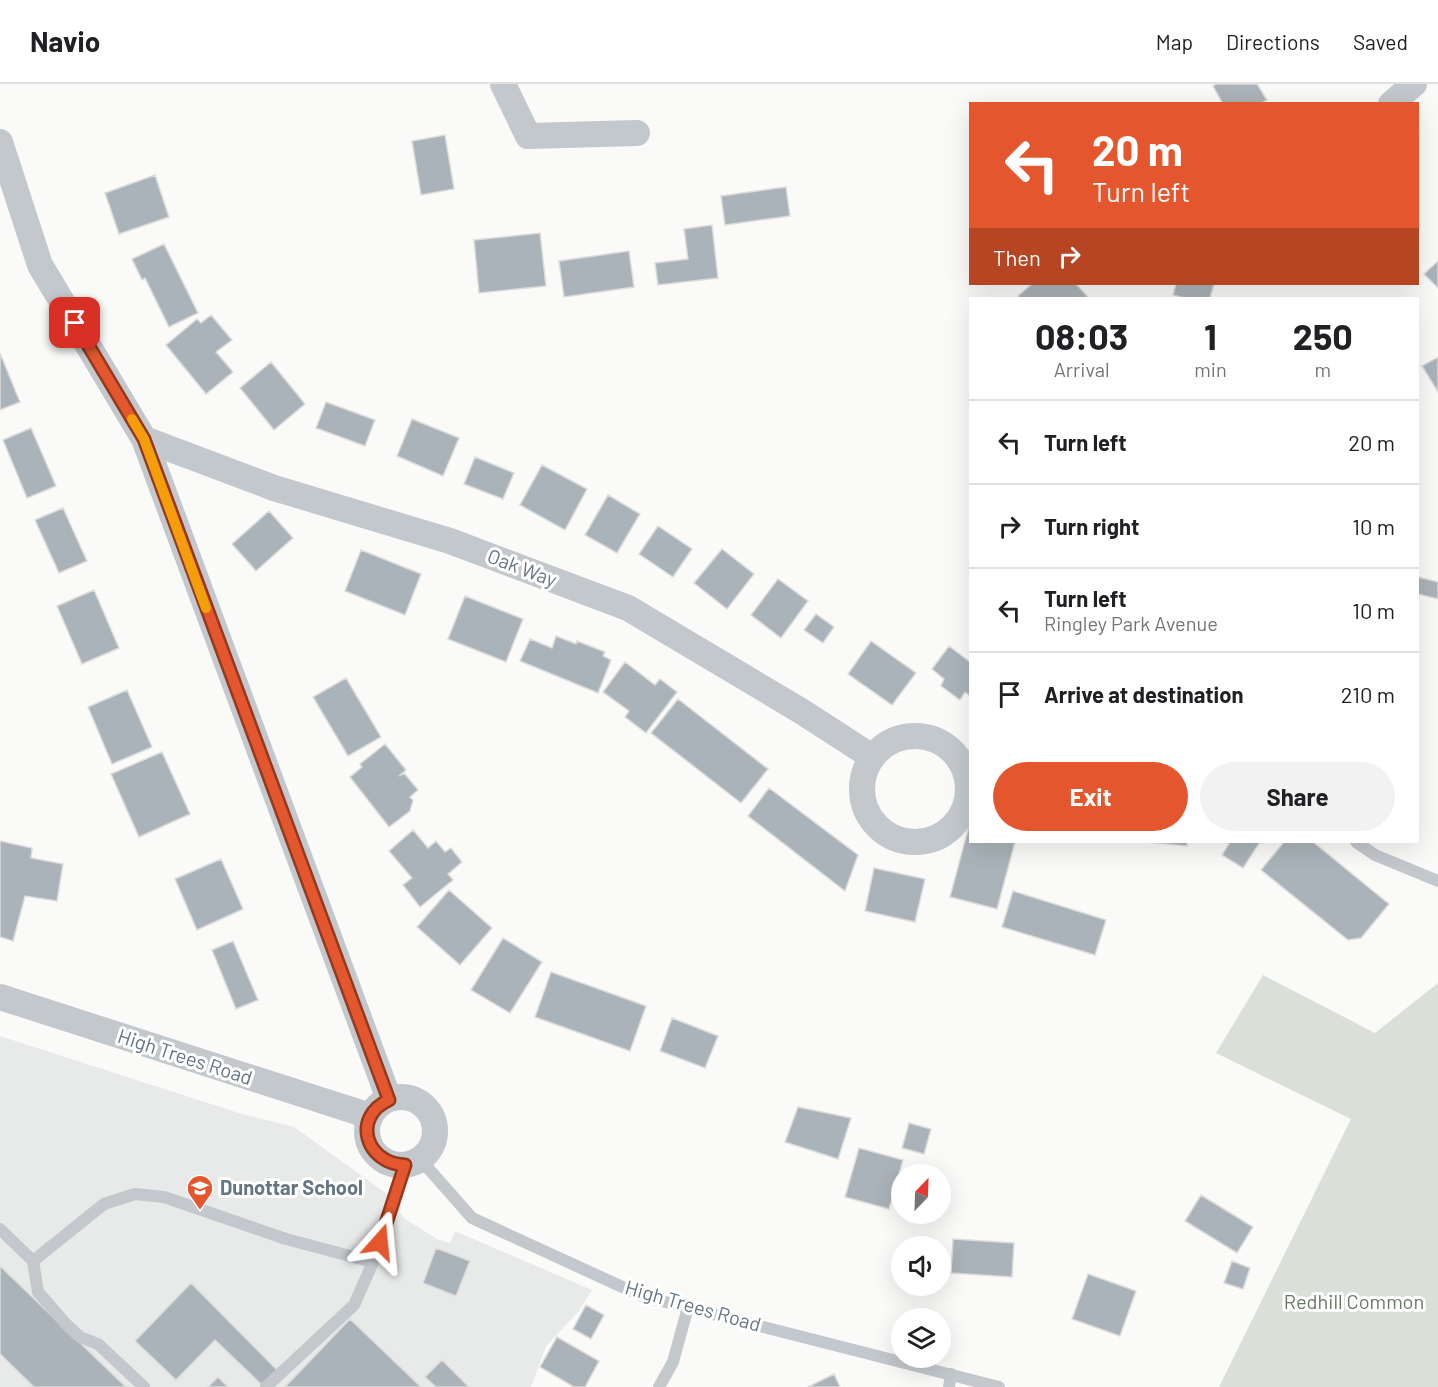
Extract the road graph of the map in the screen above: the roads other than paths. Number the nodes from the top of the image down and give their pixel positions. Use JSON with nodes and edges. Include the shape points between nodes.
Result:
{"nodes":[{"id":1,"x":503,"y":84,"type":"edge"},
{"id":2,"x":1414,"y":84,"type":"edge"},
{"id":3,"x":1393,"y":102,"type":"edge"},
{"id":4,"x":637,"y":133,"type":"dead end"},
{"id":5,"x":0,"y":142,"type":"edge"},
{"id":6,"x":144,"y":439,"type":"junction"},
{"id":7,"x":872,"y":757,"type":"junction"},
{"id":8,"x":1357,"y":843,"type":"edge"},
{"id":9,"x":1438,"y":881,"type":"edge"},
{"id":10,"x":0,"y":997,"type":"edge"},
{"id":11,"x":389,"y":1100,"type":"junction"},
{"id":12,"x":370,"y":1116,"type":"junction"},
{"id":13,"x":413,"y":1162,"type":"junction"},
{"id":14,"x":0,"y":1229,"type":"edge"},
{"id":15,"x":33,"y":1261,"type":"junction"},
{"id":16,"x":373,"y":1262,"type":"junction"},
{"id":17,"x":688,"y":1307,"type":"junction"},
{"id":18,"x":950,"y":1381,"type":"edge"},
{"id":19,"x":144,"y":1387,"type":"edge"},
{"id":20,"x":266,"y":1387,"type":"edge"},
{"id":21,"x":659,"y":1387,"type":"edge"},
{"id":22,"x":999,"y":1387,"type":"edge"}],
"edges":[{"from":1,"to":4,"type":"street","via":[[528,136]]},
{"from":2,"to":3,"type":"street"},
{"from":5,"to":6,"type":"street","via":[[40,265]]},
{"from":6,"to":7,"type":"street","name":"Oak Way","via":[[274,488],[450,541],[628,608]]},
{"from":6,"to":11,"type":"street"},
{"from":7,"to":7,"type":"street","via":[[864,771],[864,804],[882,831],[914,842],[932,839],[948,831],[960,817],[967,801],[968,783],[963,765],[943,744],[920,736],[902,737],[885,744]]},
{"from":8,"to":9,"type":"lane","via":[[1375,855]]},
{"from":10,"to":12,"type":"street","name":"High Trees Road"},
{"from":11,"to":12,"type":"street"},
{"from":11,"to":13,"type":"street","via":[[411,1099],[429,1112],[435,1134],[430,1148]]},
{"from":12,"to":13,"type":"street","via":[[367,1134],[374,1151],[388,1162]]},
{"from":13,"to":16,"type":"lane"},
{"from":13,"to":17,"type":"lane","name":"High Trees Road","via":[[472,1218],[642,1296]]},
{"from":14,"to":15,"type":"lane"},
{"from":15,"to":16,"type":"lane","via":[[104,1204],[135,1194],[164,1197],[286,1239]]},
{"from":15,"to":19,"type":"lane","via":[[38,1292],[66,1324],[98,1344]]},
{"from":16,"to":20,"type":"lane","via":[[354,1305]]},
{"from":17,"to":18,"type":"lane","name":"High Trees Road"},
{"from":17,"to":21,"type":"lane","via":[[673,1362]]},
{"from":18,"to":22,"type":"lane","name":"High Trees Road"}]}
